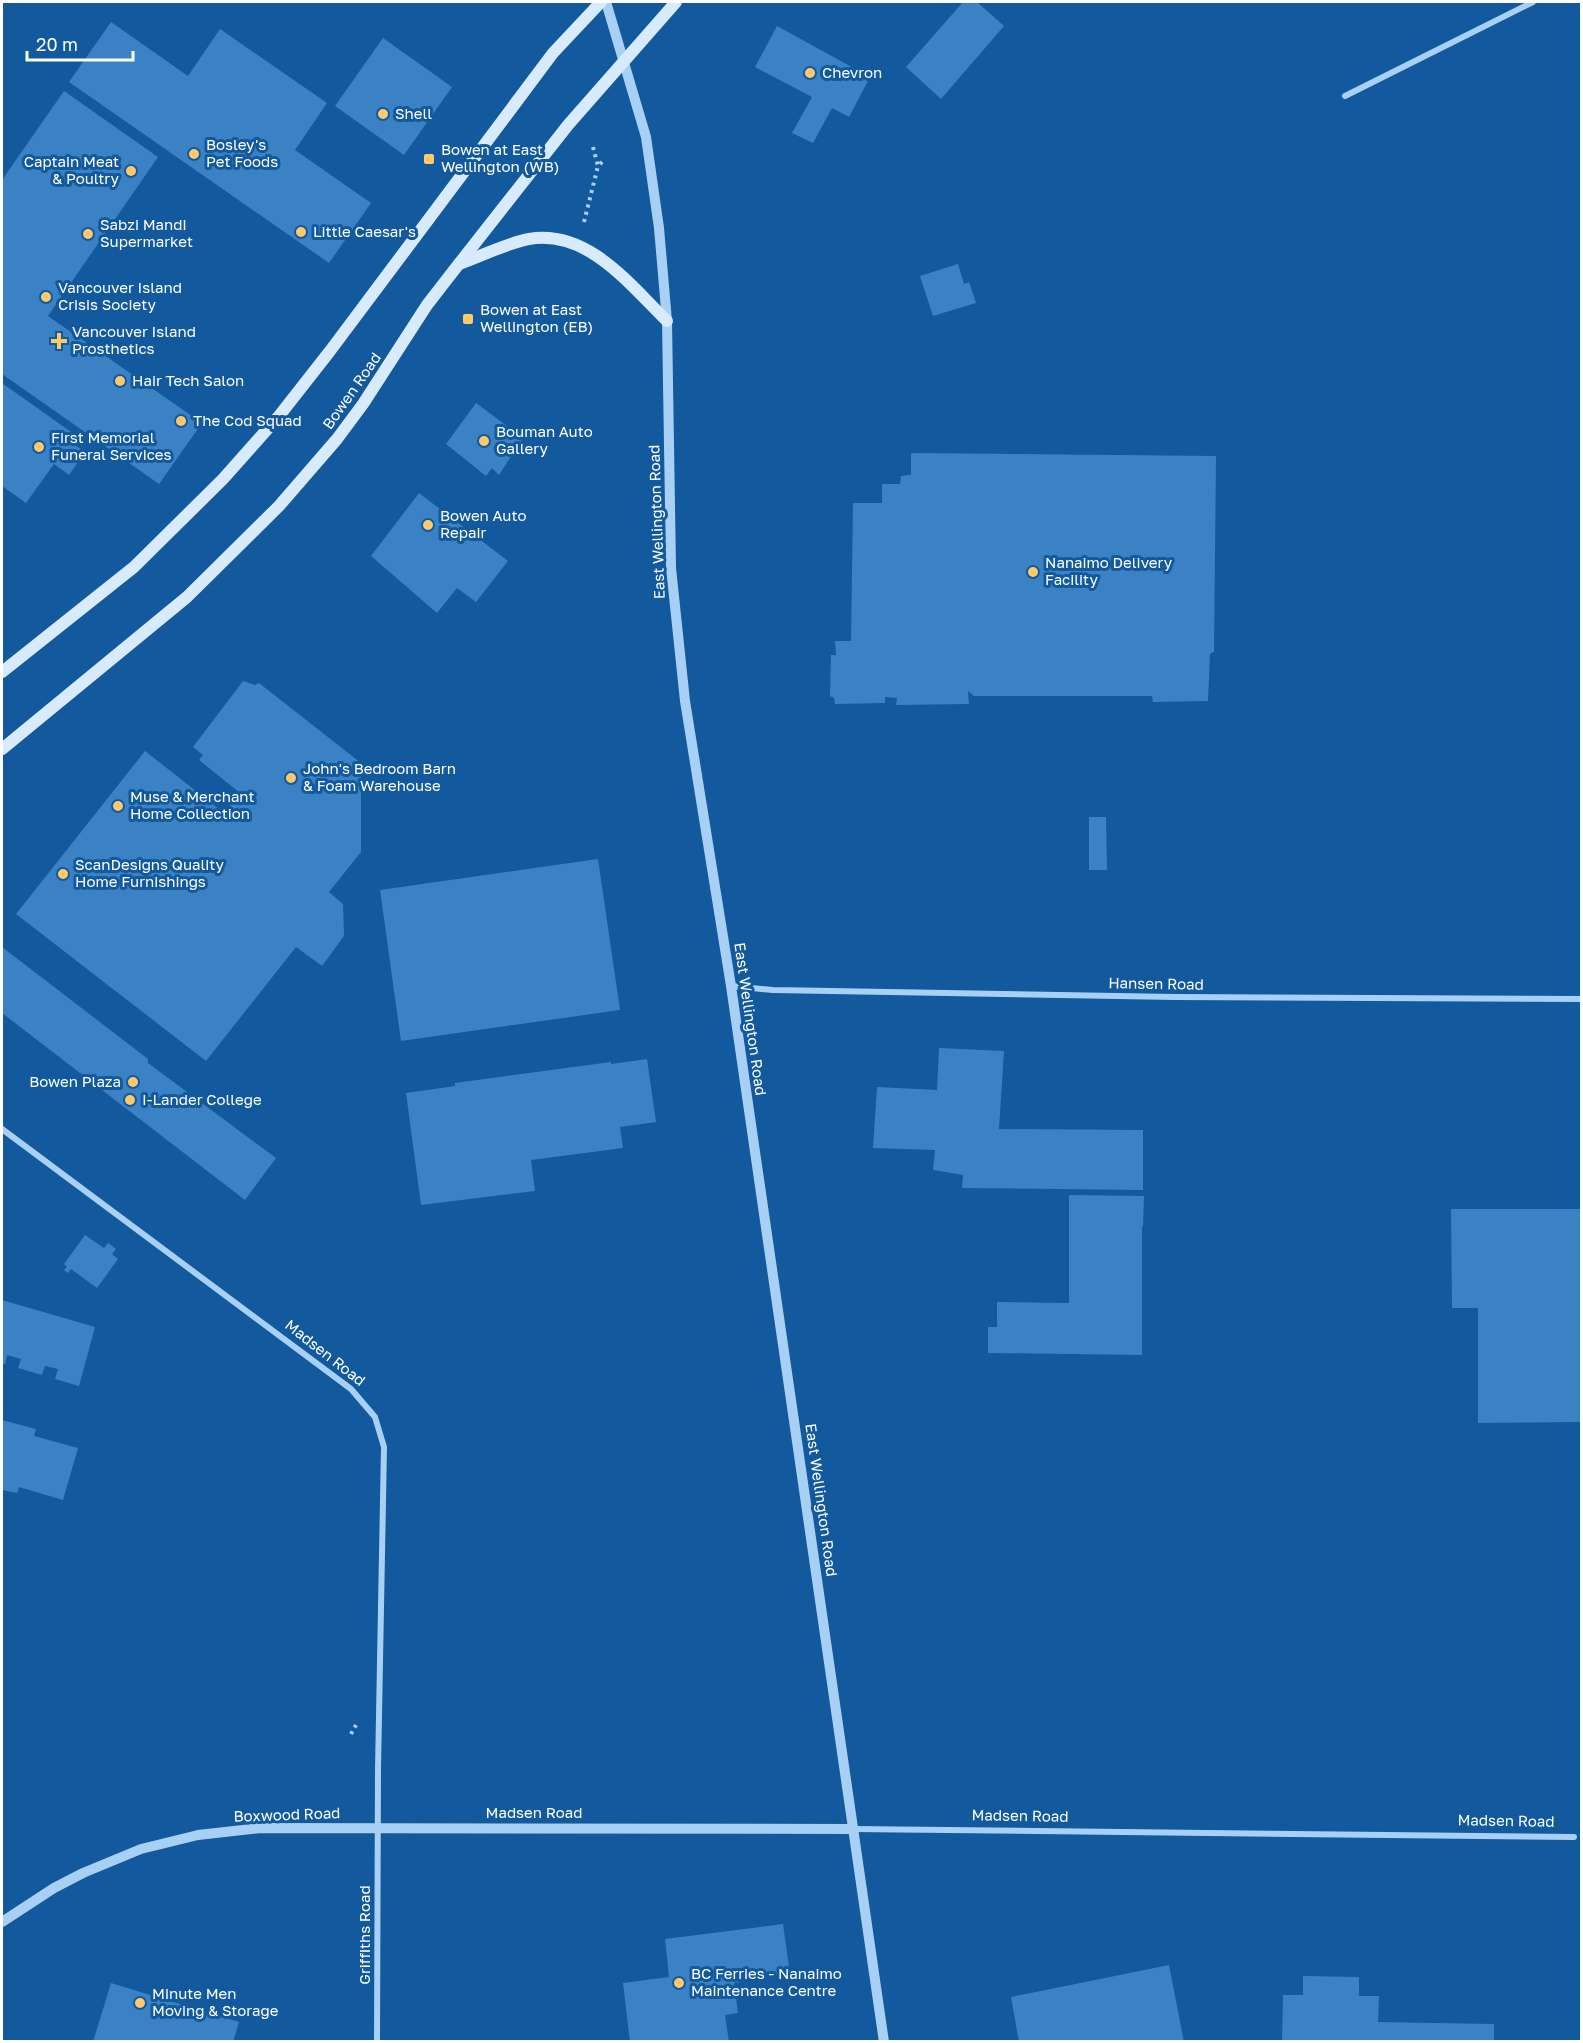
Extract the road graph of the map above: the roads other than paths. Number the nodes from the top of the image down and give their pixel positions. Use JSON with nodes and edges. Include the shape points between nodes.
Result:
{"nodes":[{"id":1,"x":601,"y":2,"type":"edge"},
{"id":2,"x":606,"y":2,"type":"edge"},
{"id":3,"x":676,"y":2,"type":"edge"},
{"id":4,"x":1533,"y":2,"type":"edge"},
{"id":5,"x":624,"y":62,"type":"junction"},
{"id":6,"x":1345,"y":96,"type":"dead end"},
{"id":7,"x":458,"y":264,"type":"junction"},
{"id":8,"x":667,"y":321,"type":"junction"},
{"id":9,"x":2,"y":672,"type":"edge"},
{"id":10,"x":2,"y":749,"type":"edge"},
{"id":11,"x":730,"y":986,"type":"junction"},
{"id":12,"x":1581,"y":999,"type":"edge"},
{"id":13,"x":2,"y":1129,"type":"edge"},
{"id":14,"x":377,"y":1828,"type":"junction"},
{"id":15,"x":851,"y":1829,"type":"junction"},
{"id":16,"x":1575,"y":1837,"type":"dead end"},
{"id":17,"x":2,"y":1922,"type":"edge"},
{"id":18,"x":377,"y":2042,"type":"edge"},
{"id":19,"x":884,"y":2042,"type":"edge"}],
"edges":[{"from":1,"to":9,"type":"main road","via":[[553,53],[330,351],[231,470],[134,567]]},
{"from":2,"to":5,"type":"street","name":"East Wellington Road"},
{"from":3,"to":5,"type":"main road","name":"Bowen Road"},
{"from":4,"to":6,"type":"street"},
{"from":5,"to":7,"type":"main road","name":"Bowen Road","via":[[568,125]]},
{"from":5,"to":8,"type":"street","name":"East Wellington Road","via":[[646,137]]},
{"from":7,"to":8,"type":"main road","via":[[529,239],[577,244],[601,259]]},
{"from":7,"to":10,"type":"main road","name":"Bowen Road","via":[[337,439],[272,514],[164,618]]},
{"from":8,"to":11,"type":"street","name":"East Wellington Road","via":[[671,568],[685,701]]},
{"from":11,"to":12,"type":"street","name":"Hansen Road","via":[[1164,997]]},
{"from":11,"to":15,"type":"street","name":"East Wellington Road","via":[[843,1752]]},
{"from":13,"to":14,"type":"street","name":"Madsen Road","via":[[351,1389],[375,1417],[384,1447]]},
{"from":14,"to":15,"type":"street","name":"Madsen Road"},
{"from":14,"to":17,"type":"street","name":"Boxwood Road","via":[[261,1828],[198,1835],[141,1849],[54,1888]]},
{"from":14,"to":18,"type":"street","name":"Griffiths Road"},
{"from":15,"to":16,"type":"street","name":"Madsen Road"},
{"from":15,"to":19,"type":"street","name":"East Wellington Road"}]}
